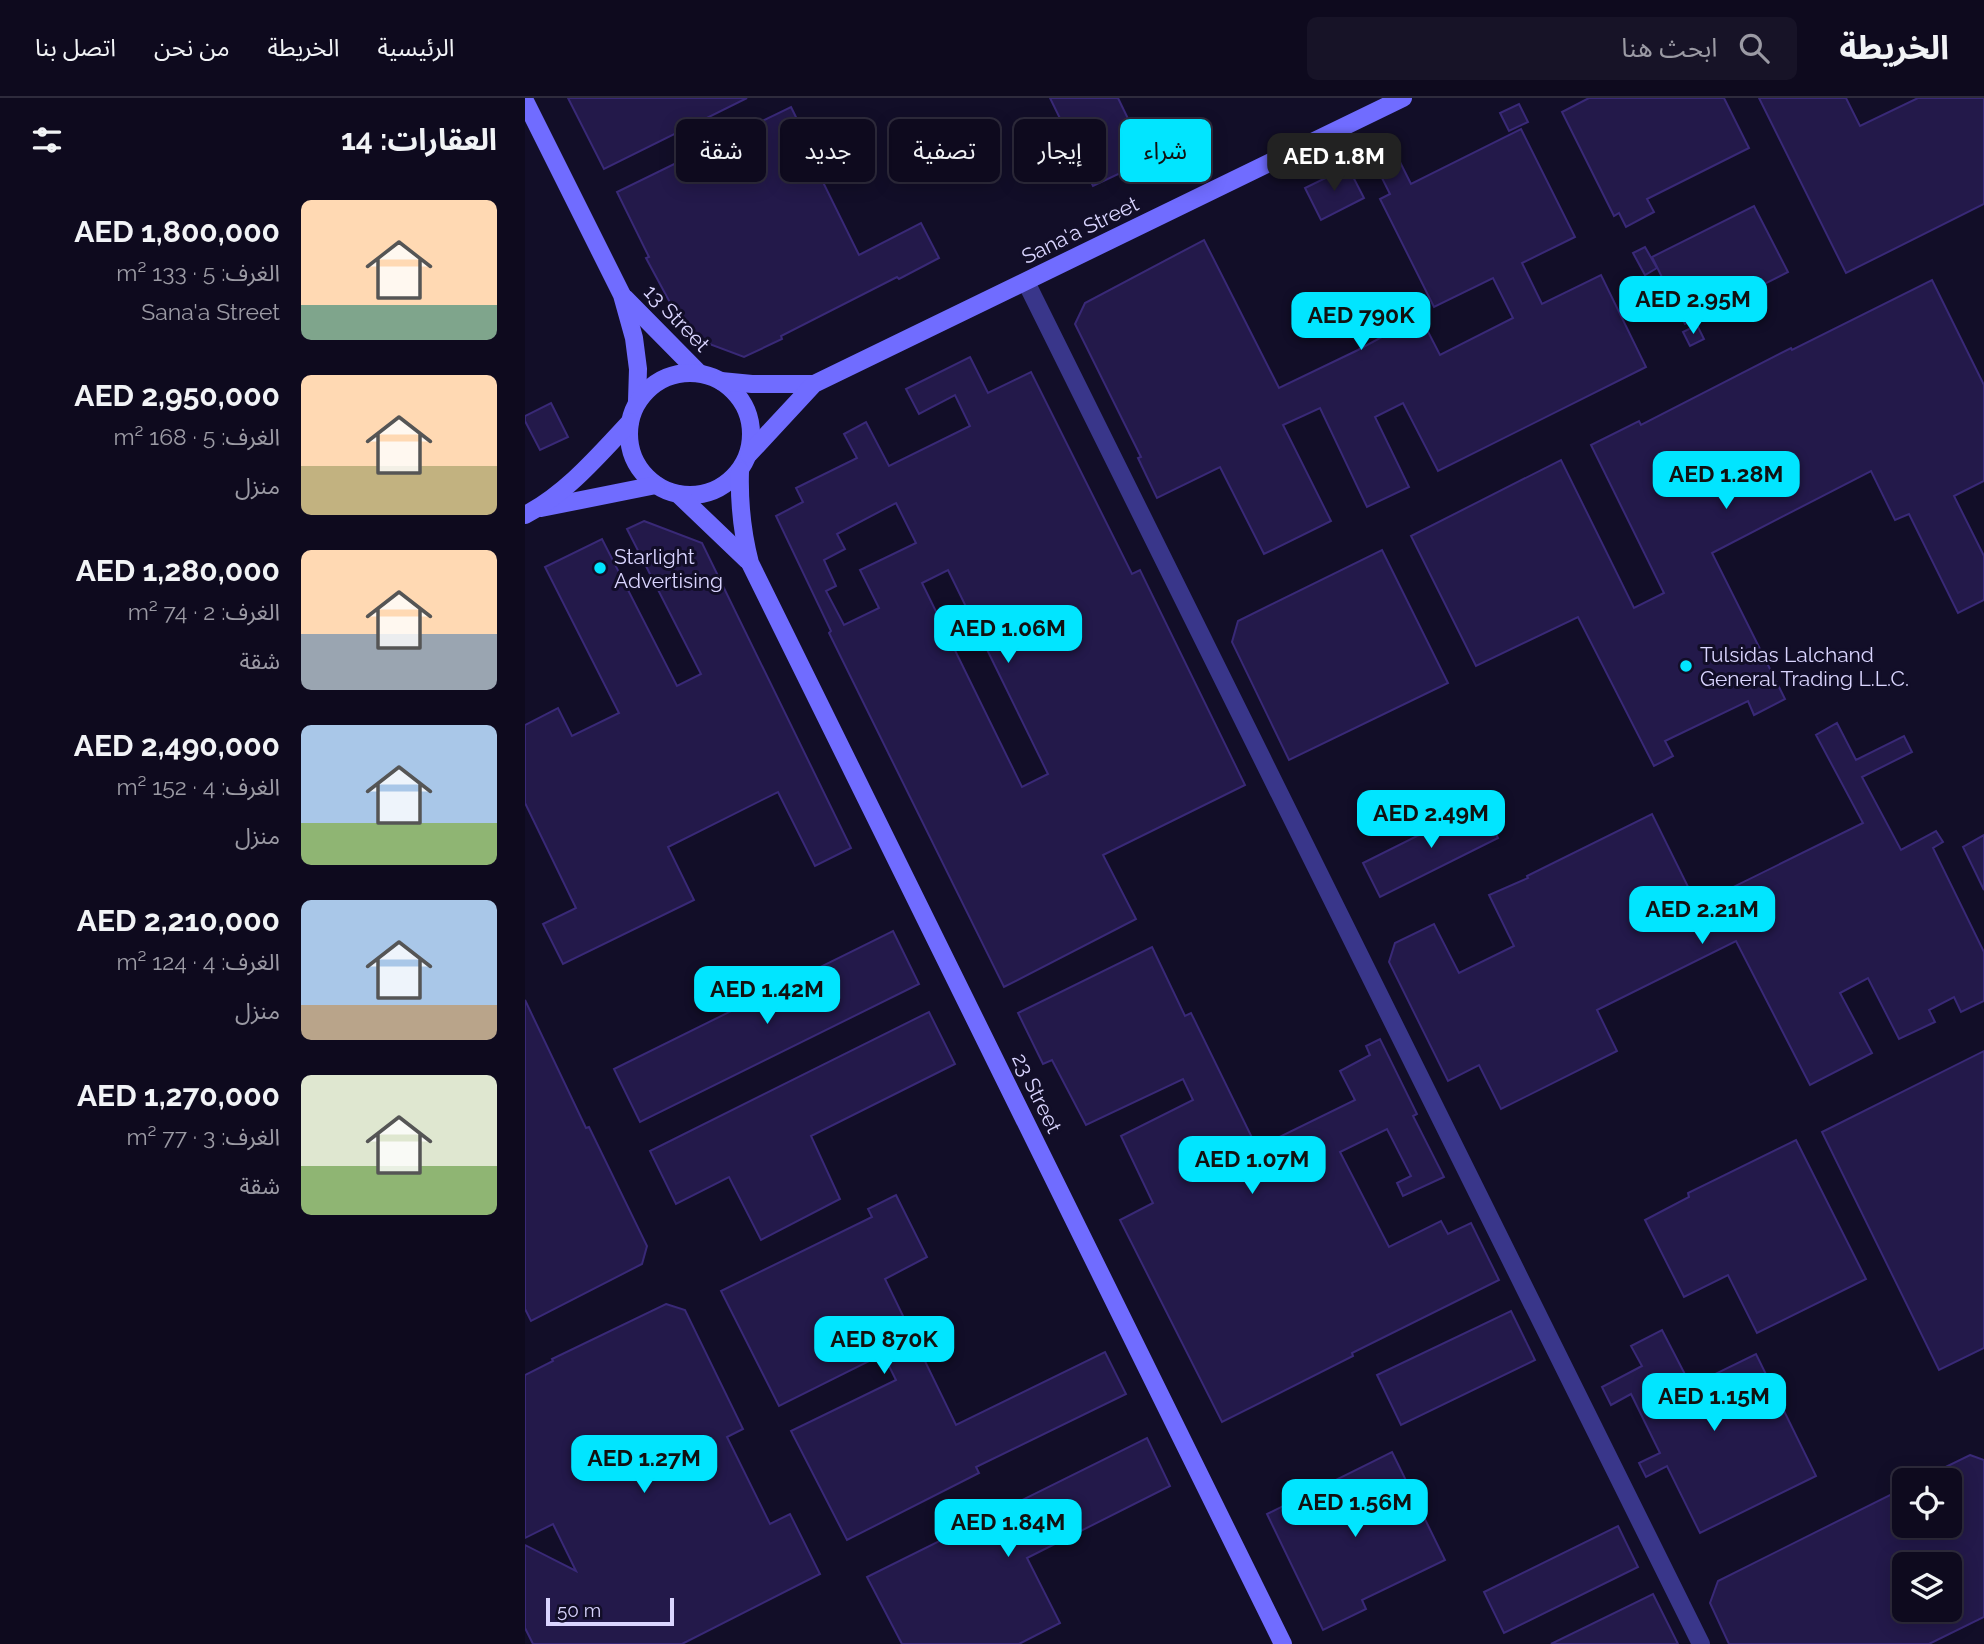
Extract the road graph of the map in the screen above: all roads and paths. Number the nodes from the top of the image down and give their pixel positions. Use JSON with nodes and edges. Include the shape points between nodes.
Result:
{"nodes":[{"id":1,"x":1403,"y":98,"type":"edge"},
{"id":2,"x":525,"y":101,"type":"edge"},
{"id":3,"x":1026,"y":282,"type":"junction"},
{"id":4,"x":622,"y":295,"type":"junction"},
{"id":5,"x":699,"y":373,"type":"junction"},
{"id":6,"x":721,"y":381,"type":"junction"},
{"id":7,"x":814,"y":384,"type":"junction"},
{"id":8,"x":637,"y":401,"type":"junction"},
{"id":9,"x":630,"y":422,"type":"junction"},
{"id":10,"x":749,"y":454,"type":"junction"},
{"id":11,"x":740,"y":471,"type":"junction"},
{"id":12,"x":656,"y":485,"type":"junction"},
{"id":13,"x":678,"y":494,"type":"junction"},
{"id":14,"x":531,"y":512,"type":"edge"},
{"id":15,"x":750,"y":563,"type":"junction"},
{"id":16,"x":1283,"y":1644,"type":"edge"},
{"id":17,"x":1701,"y":1644,"type":"edge"}],
"edges":[{"from":1,"to":3,"type":"street","name":"Sana'a Street"},
{"from":2,"to":4,"type":"street","name":"13 Street"},
{"from":3,"to":7,"type":"street","name":"Sana'a Street"},
{"from":3,"to":17,"type":"street"},
{"from":4,"to":5,"type":"street","name":"13 Street"},
{"from":4,"to":8,"type":"street","name":"13 Street","via":[[634,338]]},
{"from":5,"to":6,"type":"street"},
{"from":5,"to":8,"type":"street","via":[[664,378]]},
{"from":6,"to":7,"type":"street","name":"Sana'a Street"},
{"from":6,"to":10,"type":"street","via":[[737,394],[747,413],[752,433]]},
{"from":7,"to":10,"type":"street","name":"Sana'a Street"},
{"from":8,"to":9,"type":"street"},
{"from":9,"to":12,"type":"street","via":[[630,446],[639,468]]},
{"from":9,"to":14,"type":"street"},
{"from":10,"to":11,"type":"street"},
{"from":11,"to":13,"type":"street","via":[[712,492]]},
{"from":11,"to":15,"type":"street","name":"23 Street","via":[[742,533]]},
{"from":12,"to":13,"type":"street"},
{"from":12,"to":14,"type":"street"},
{"from":13,"to":15,"type":"street","name":"23 Street"},
{"from":15,"to":16,"type":"street","name":"23 Street"}]}
